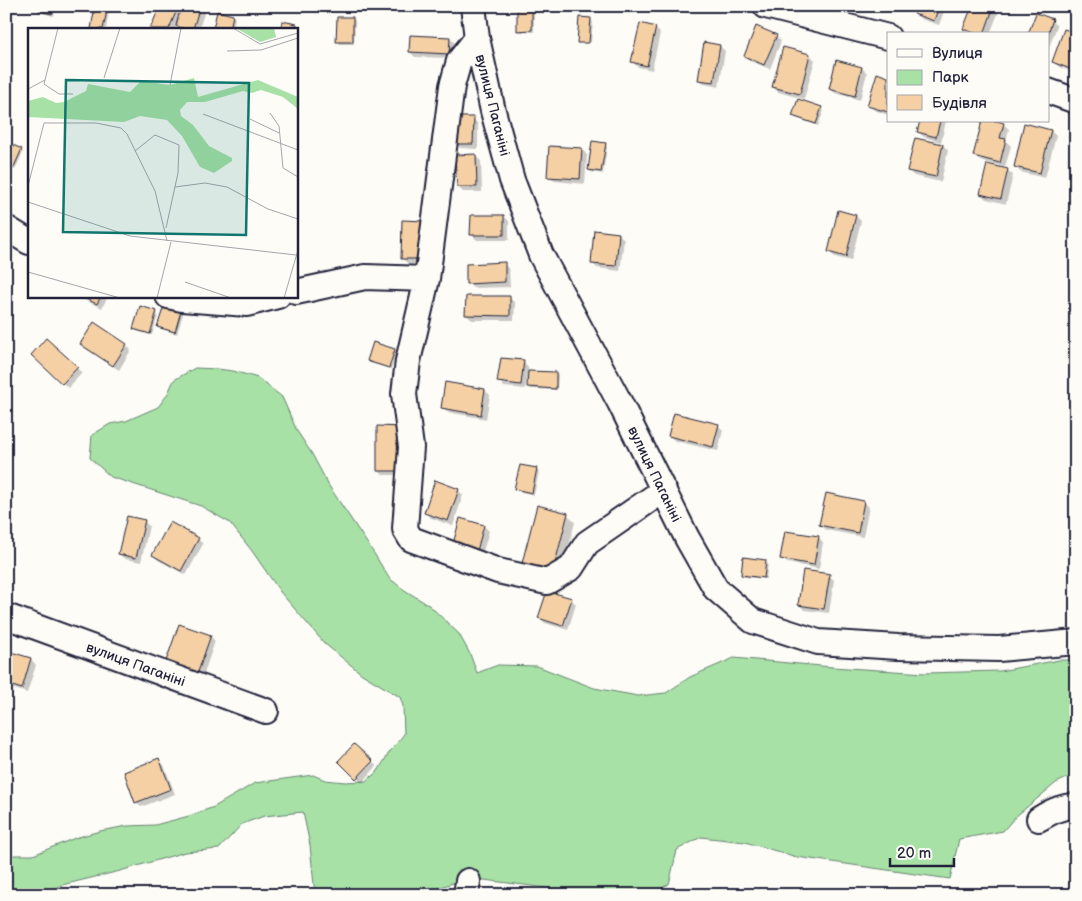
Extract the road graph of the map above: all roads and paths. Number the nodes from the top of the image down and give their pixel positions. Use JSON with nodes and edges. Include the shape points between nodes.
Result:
{"nodes":[{"id":1,"x":473,"y":6,"type":"edge"},
{"id":2,"x":766,"y":6,"type":"edge"},
{"id":3,"x":887,"y":37,"type":"edge"},
{"id":4,"x":477,"y":38,"type":"junction"},
{"id":5,"x":1050,"y":92,"type":"edge"},
{"id":6,"x":1076,"y":101,"type":"edge"},
{"id":7,"x":6,"y":228,"type":"edge"},
{"id":8,"x":28,"y":241,"type":"edge"},
{"id":9,"x":427,"y":279,"type":"junction"},
{"id":10,"x":298,"y":292,"type":"edge"},
{"id":11,"x":175,"y":298,"type":"edge"},
{"id":12,"x":270,"y":298,"type":"edge"},
{"id":13,"x":664,"y":490,"type":"junction"},
{"id":14,"x":6,"y":616,"type":"edge"},
{"id":15,"x":1076,"y":642,"type":"edge"},
{"id":16,"x":266,"y":711,"type":"dead end"},
{"id":17,"x":1076,"y":806,"type":"edge"},
{"id":18,"x":1039,"y":819,"type":"dead end"}],
"edges":[{"from":1,"to":4,"type":"street","name":"вулиця Паганіні"},
{"from":2,"to":3,"type":"street"},
{"from":4,"to":9,"type":"street","via":[[459,61],[452,86]]},
{"from":4,"to":13,"type":"street","name":"вулиця Паганіні","via":[[512,180],[541,255]]},
{"from":5,"to":6,"type":"street"},
{"from":7,"to":8,"type":"street"},
{"from":9,"to":10,"type":"street","via":[[365,277]]},
{"from":9,"to":13,"type":"street","via":[[404,394],[411,447],[405,529],[411,539],[498,571],[547,582],[571,568],[586,543]]},
{"from":11,"to":12,"type":"street","via":[[247,304]]},
{"from":13,"to":15,"type":"street","name":"вулиця Паганіні","via":[[716,589],[753,621],[818,642],[999,648]]},
{"from":14,"to":16,"type":"street","name":"вулиця Паганіні"},
{"from":17,"to":18,"type":"street","via":[[1050,812]]}]}
